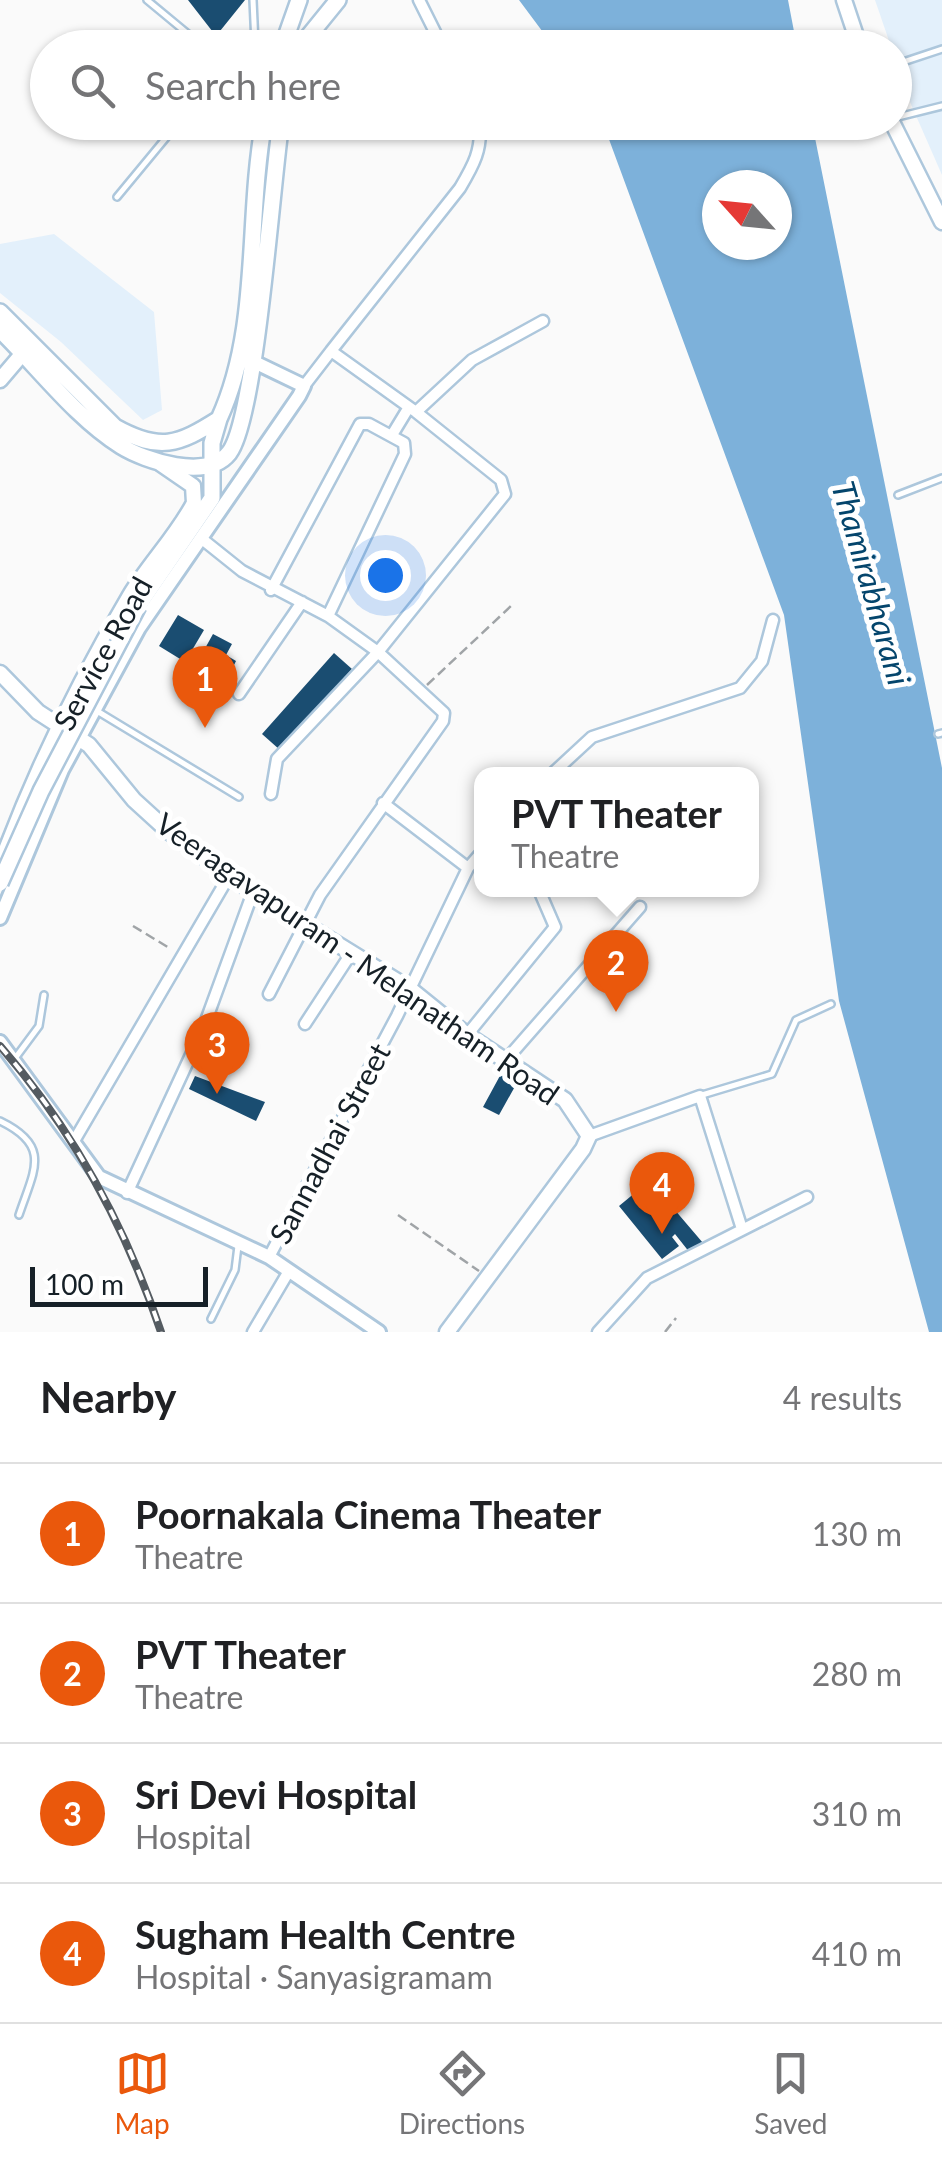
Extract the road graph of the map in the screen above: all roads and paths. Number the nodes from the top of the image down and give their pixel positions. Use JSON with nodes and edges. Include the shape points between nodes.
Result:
{"nodes":[{"id":1,"x":146,"y":0,"type":"edge"},
{"id":2,"x":253,"y":0,"type":"edge"},
{"id":3,"x":298,"y":0,"type":"edge"},
{"id":4,"x":338,"y":0,"type":"edge"},
{"id":5,"x":419,"y":0,"type":"edge"},
{"id":6,"x":844,"y":0,"type":"edge"},
{"id":7,"x":183,"y":30,"type":"edge"},
{"id":8,"x":252,"y":30,"type":"edge"},
{"id":9,"x":288,"y":30,"type":"edge"},
{"id":10,"x":314,"y":30,"type":"edge"},
{"id":11,"x":434,"y":30,"type":"edge"},
{"id":12,"x":854,"y":30,"type":"edge"},
{"id":13,"x":942,"y":48,"type":"edge"},
{"id":14,"x":912,"y":59,"type":"edge"},
{"id":15,"x":942,"y":106,"type":"edge"},
{"id":16,"x":912,"y":115,"type":"edge"},
{"id":17,"x":164,"y":140,"type":"edge"},
{"id":18,"x":270,"y":140,"type":"edge"},
{"id":19,"x":271,"y":140,"type":"edge"},
{"id":20,"x":481,"y":140,"type":"edge"},
{"id":21,"x":903,"y":140,"type":"edge"},
{"id":22,"x":117,"y":197,"type":"dead end"},
{"id":23,"x":942,"y":222,"type":"edge"},
{"id":24,"x":0,"y":312,"type":"edge"},
{"id":25,"x":543,"y":321,"type":"dead end"},
{"id":26,"x":0,"y":330,"type":"edge"},
{"id":27,"x":332,"y":352,"type":"junction"},
{"id":28,"x":23,"y":353,"type":"junction"},
{"id":29,"x":252,"y":361,"type":"junction"},
{"id":30,"x":0,"y":380,"type":"edge"},
{"id":31,"x":304,"y":386,"type":"junction"},
{"id":32,"x":412,"y":410,"type":"junction"},
{"id":33,"x":220,"y":420,"type":"junction"},
{"id":34,"x":392,"y":436,"type":"junction"},
{"id":35,"x":158,"y":461,"type":"junction"},
{"id":36,"x":214,"y":464,"type":"junction"},
{"id":37,"x":942,"y":478,"type":"edge"},
{"id":38,"x":898,"y":495,"type":"dead end"},
{"id":39,"x":202,"y":539,"type":"junction"},
{"id":40,"x":271,"y":590,"type":"junction"},
{"id":41,"x":302,"y":602,"type":"junction"},
{"id":42,"x":511,"y":606,"type":"dead end"},
{"id":43,"x":328,"y":616,"type":"junction"},
{"id":44,"x":773,"y":620,"type":"dead end"},
{"id":45,"x":378,"y":652,"type":"junction"},
{"id":46,"x":0,"y":673,"type":"edge"},
{"id":47,"x":422,"y":690,"type":"junction"},
{"id":48,"x":239,"y":694,"type":"dead end"},
{"id":49,"x":94,"y":710,"type":"junction"},
{"id":50,"x":59,"y":728,"type":"junction"},
{"id":51,"x":79,"y":737,"type":"junction"},
{"id":52,"x":560,"y":767,"type":"edge"},
{"id":53,"x":271,"y":794,"type":"dead end"},
{"id":54,"x":239,"y":797,"type":"dead end"},
{"id":55,"x":384,"y":803,"type":"junction"},
{"id":56,"x":474,"y":861,"type":"edge"},
{"id":57,"x":0,"y":866,"type":"edge"},
{"id":58,"x":468,"y":868,"type":"junction"},
{"id":59,"x":229,"y":876,"type":"junction"},
{"id":60,"x":0,"y":884,"type":"edge"},
{"id":61,"x":253,"y":892,"type":"junction"},
{"id":62,"x":543,"y":897,"type":"edge"},
{"id":63,"x":640,"y":907,"type":"dead end"},
{"id":64,"x":0,"y":918,"type":"edge"},
{"id":65,"x":304,"y":922,"type":"junction"},
{"id":66,"x":133,"y":926,"type":"dead end"},
{"id":67,"x":352,"y":952,"type":"junction"},
{"id":68,"x":181,"y":955,"type":"junction"},
{"id":69,"x":410,"y":989,"type":"junction"},
{"id":70,"x":269,"y":994,"type":"dead end"},
{"id":71,"x":44,"y":995,"type":"dead end"},
{"id":72,"x":831,"y":1004,"type":"dead end"},
{"id":73,"x":305,"y":1024,"type":"dead end"},
{"id":74,"x":466,"y":1035,"type":"junction"},
{"id":75,"x":0,"y":1042,"type":"edge"},
{"id":76,"x":14,"y":1060,"type":"junction"},
{"id":77,"x":505,"y":1061,"type":"junction"},
{"id":78,"x":700,"y":1096,"type":"junction"},
{"id":79,"x":0,"y":1121,"type":"edge"},
{"id":80,"x":590,"y":1136,"type":"junction"},
{"id":81,"x":74,"y":1141,"type":"junction"},
{"id":82,"x":127,"y":1193,"type":"junction"},
{"id":83,"x":807,"y":1197,"type":"dead end"},
{"id":84,"x":19,"y":1215,"type":"dead end"},
{"id":85,"x":398,"y":1215,"type":"dead end"},
{"id":86,"x":742,"y":1229,"type":"junction"},
{"id":87,"x":238,"y":1243,"type":"junction"},
{"id":88,"x":269,"y":1256,"type":"junction"},
{"id":89,"x":289,"y":1271,"type":"junction"},
{"id":90,"x":489,"y":1277,"type":"junction"},
{"id":91,"x":676,"y":1318,"type":"dead end"},
{"id":92,"x":211,"y":1319,"type":"dead end"},
{"id":93,"x":252,"y":1332,"type":"edge"},
{"id":94,"x":379,"y":1332,"type":"edge"},
{"id":95,"x":447,"y":1332,"type":"edge"},
{"id":96,"x":598,"y":1332,"type":"edge"},
{"id":97,"x":665,"y":1332,"type":"edge"}],
"edges":[{"from":1,"to":7,"type":"lane"},
{"from":2,"to":8,"type":"lane"},
{"from":3,"to":9,"type":"main road"},
{"from":4,"to":10,"type":"main road"},
{"from":5,"to":11,"type":"street"},
{"from":6,"to":12,"type":"main road"},
{"from":13,"to":14,"type":"lane"},
{"from":15,"to":16,"type":"lane"},
{"from":17,"to":22,"type":"lane"},
{"from":18,"to":33,"type":"main road","via":[[238,361]]},
{"from":19,"to":29,"type":"main road"},
{"from":20,"to":27,"type":"street","via":[[460,188]]},
{"from":21,"to":23,"type":"main road"},
{"from":24,"to":33,"type":"main road","via":[[116,428],[138,440],[174,442]]},
{"from":25,"to":32,"type":"street","via":[[472,360]]},
{"from":26,"to":28,"type":"main road"},
{"from":27,"to":31,"type":"street"},
{"from":27,"to":32,"type":"street"},
{"from":28,"to":30,"type":"main road"},
{"from":28,"to":35,"type":"main road","via":[[98,429]]},
{"from":29,"to":31,"type":"street"},
{"from":29,"to":36,"type":"main road","via":[[235,442]]},
{"from":31,"to":39,"type":"street"},
{"from":32,"to":34,"type":"street"},
{"from":32,"to":45,"type":"street","via":[[501,480],[505,494]]},
{"from":33,"to":36,"type":"main road"},
{"from":34,"to":40,"type":"street","via":[[360,424]]},
{"from":34,"to":43,"type":"street","via":[[404,444],[405,454]]},
{"from":35,"to":36,"type":"main road"},
{"from":35,"to":50,"type":"main road","name":"Service Road","via":[[193,486],[194,503],[131,594]]},
{"from":36,"to":60,"type":"main road","bridge":true,"via":[[206,508],[138,606],[40,790]]},
{"from":37,"to":38,"type":"lane"},
{"from":39,"to":40,"type":"street"},
{"from":39,"to":49,"type":"street","via":[[138,628]]},
{"from":40,"to":41,"type":"street"},
{"from":41,"to":43,"type":"street"},
{"from":41,"to":48,"type":"street"},
{"from":42,"to":47,"type":"path"},
{"from":43,"to":45,"type":"street"},
{"from":44,"to":52,"type":"street","via":[[762,661],[740,688],[592,737]]},
{"from":45,"to":47,"type":"street"},
{"from":45,"to":53,"type":"street","via":[[277,759]]},
{"from":46,"to":50,"type":"main road"},
{"from":47,"to":55,"type":"street","via":[[438,704],[443,722]]},
{"from":49,"to":51,"type":"street"},
{"from":49,"to":54,"type":"lane"},
{"from":50,"to":51,"type":"main road"},
{"from":50,"to":57,"type":"main road","name":"Service Road"},
{"from":51,"to":59,"type":"main road","name":"Veeragavapuram - Melanatham Road","via":[[168,832]]},
{"from":51,"to":64,"type":"street"},
{"from":55,"to":58,"type":"street"},
{"from":55,"to":65,"type":"street"},
{"from":56,"to":58,"type":"street","name":"Sannadhai Street"},
{"from":58,"to":69,"type":"street","name":"Sannadhai Street"},
{"from":59,"to":61,"type":"main road","name":"Veeragavapuram - Melanatham Road"},
{"from":59,"to":68,"type":"street"},
{"from":61,"to":65,"type":"main road","name":"Veeragavapuram - Melanatham Road"},
{"from":61,"to":82,"type":"street","via":[[204,1030]]},
{"from":62,"to":74,"type":"street","via":[[555,926]]},
{"from":63,"to":77,"type":"street"},
{"from":65,"to":67,"type":"main road","name":"Veeragavapuram - Melanatham Road"},
{"from":65,"to":70,"type":"street"},
{"from":66,"to":68,"type":"path"},
{"from":67,"to":69,"type":"main road","name":"Veeragavapuram - Melanatham Road"},
{"from":67,"to":73,"type":"street"},
{"from":68,"to":81,"type":"street"},
{"from":69,"to":74,"type":"main road","name":"Veeragavapuram - Melanatham Road"},
{"from":69,"to":88,"type":"street","name":"Sannadhai Street"},
{"from":71,"to":76,"type":"lane","via":[[40,1026]]},
{"from":72,"to":78,"type":"lane","via":[[796,1020],[772,1074]]},
{"from":74,"to":77,"type":"main road","name":"Veeragavapuram - Melanatham Road"},
{"from":75,"to":76,"type":"street"},
{"from":76,"to":81,"type":"street"},
{"from":77,"to":80,"type":"main road","name":"Veeragavapuram - Melanatham Road","via":[[564,1100]]},
{"from":78,"to":80,"type":"street"},
{"from":78,"to":86,"type":"street"},
{"from":79,"to":84,"type":"lane","via":[[28,1138],[36,1157]]},
{"from":80,"to":90,"type":"main road"},
{"from":81,"to":82,"type":"street","via":[[95,1173]]},
{"from":82,"to":87,"type":"street"},
{"from":83,"to":86,"type":"street"},
{"from":85,"to":90,"type":"path"},
{"from":86,"to":96,"type":"street","via":[[647,1278]]},
{"from":87,"to":88,"type":"street"},
{"from":87,"to":92,"type":"lane","via":[[235,1270]]},
{"from":88,"to":89,"type":"street"},
{"from":89,"to":93,"type":"street"},
{"from":89,"to":94,"type":"street"},
{"from":90,"to":95,"type":"main road"},
{"from":91,"to":97,"type":"path"}]}
